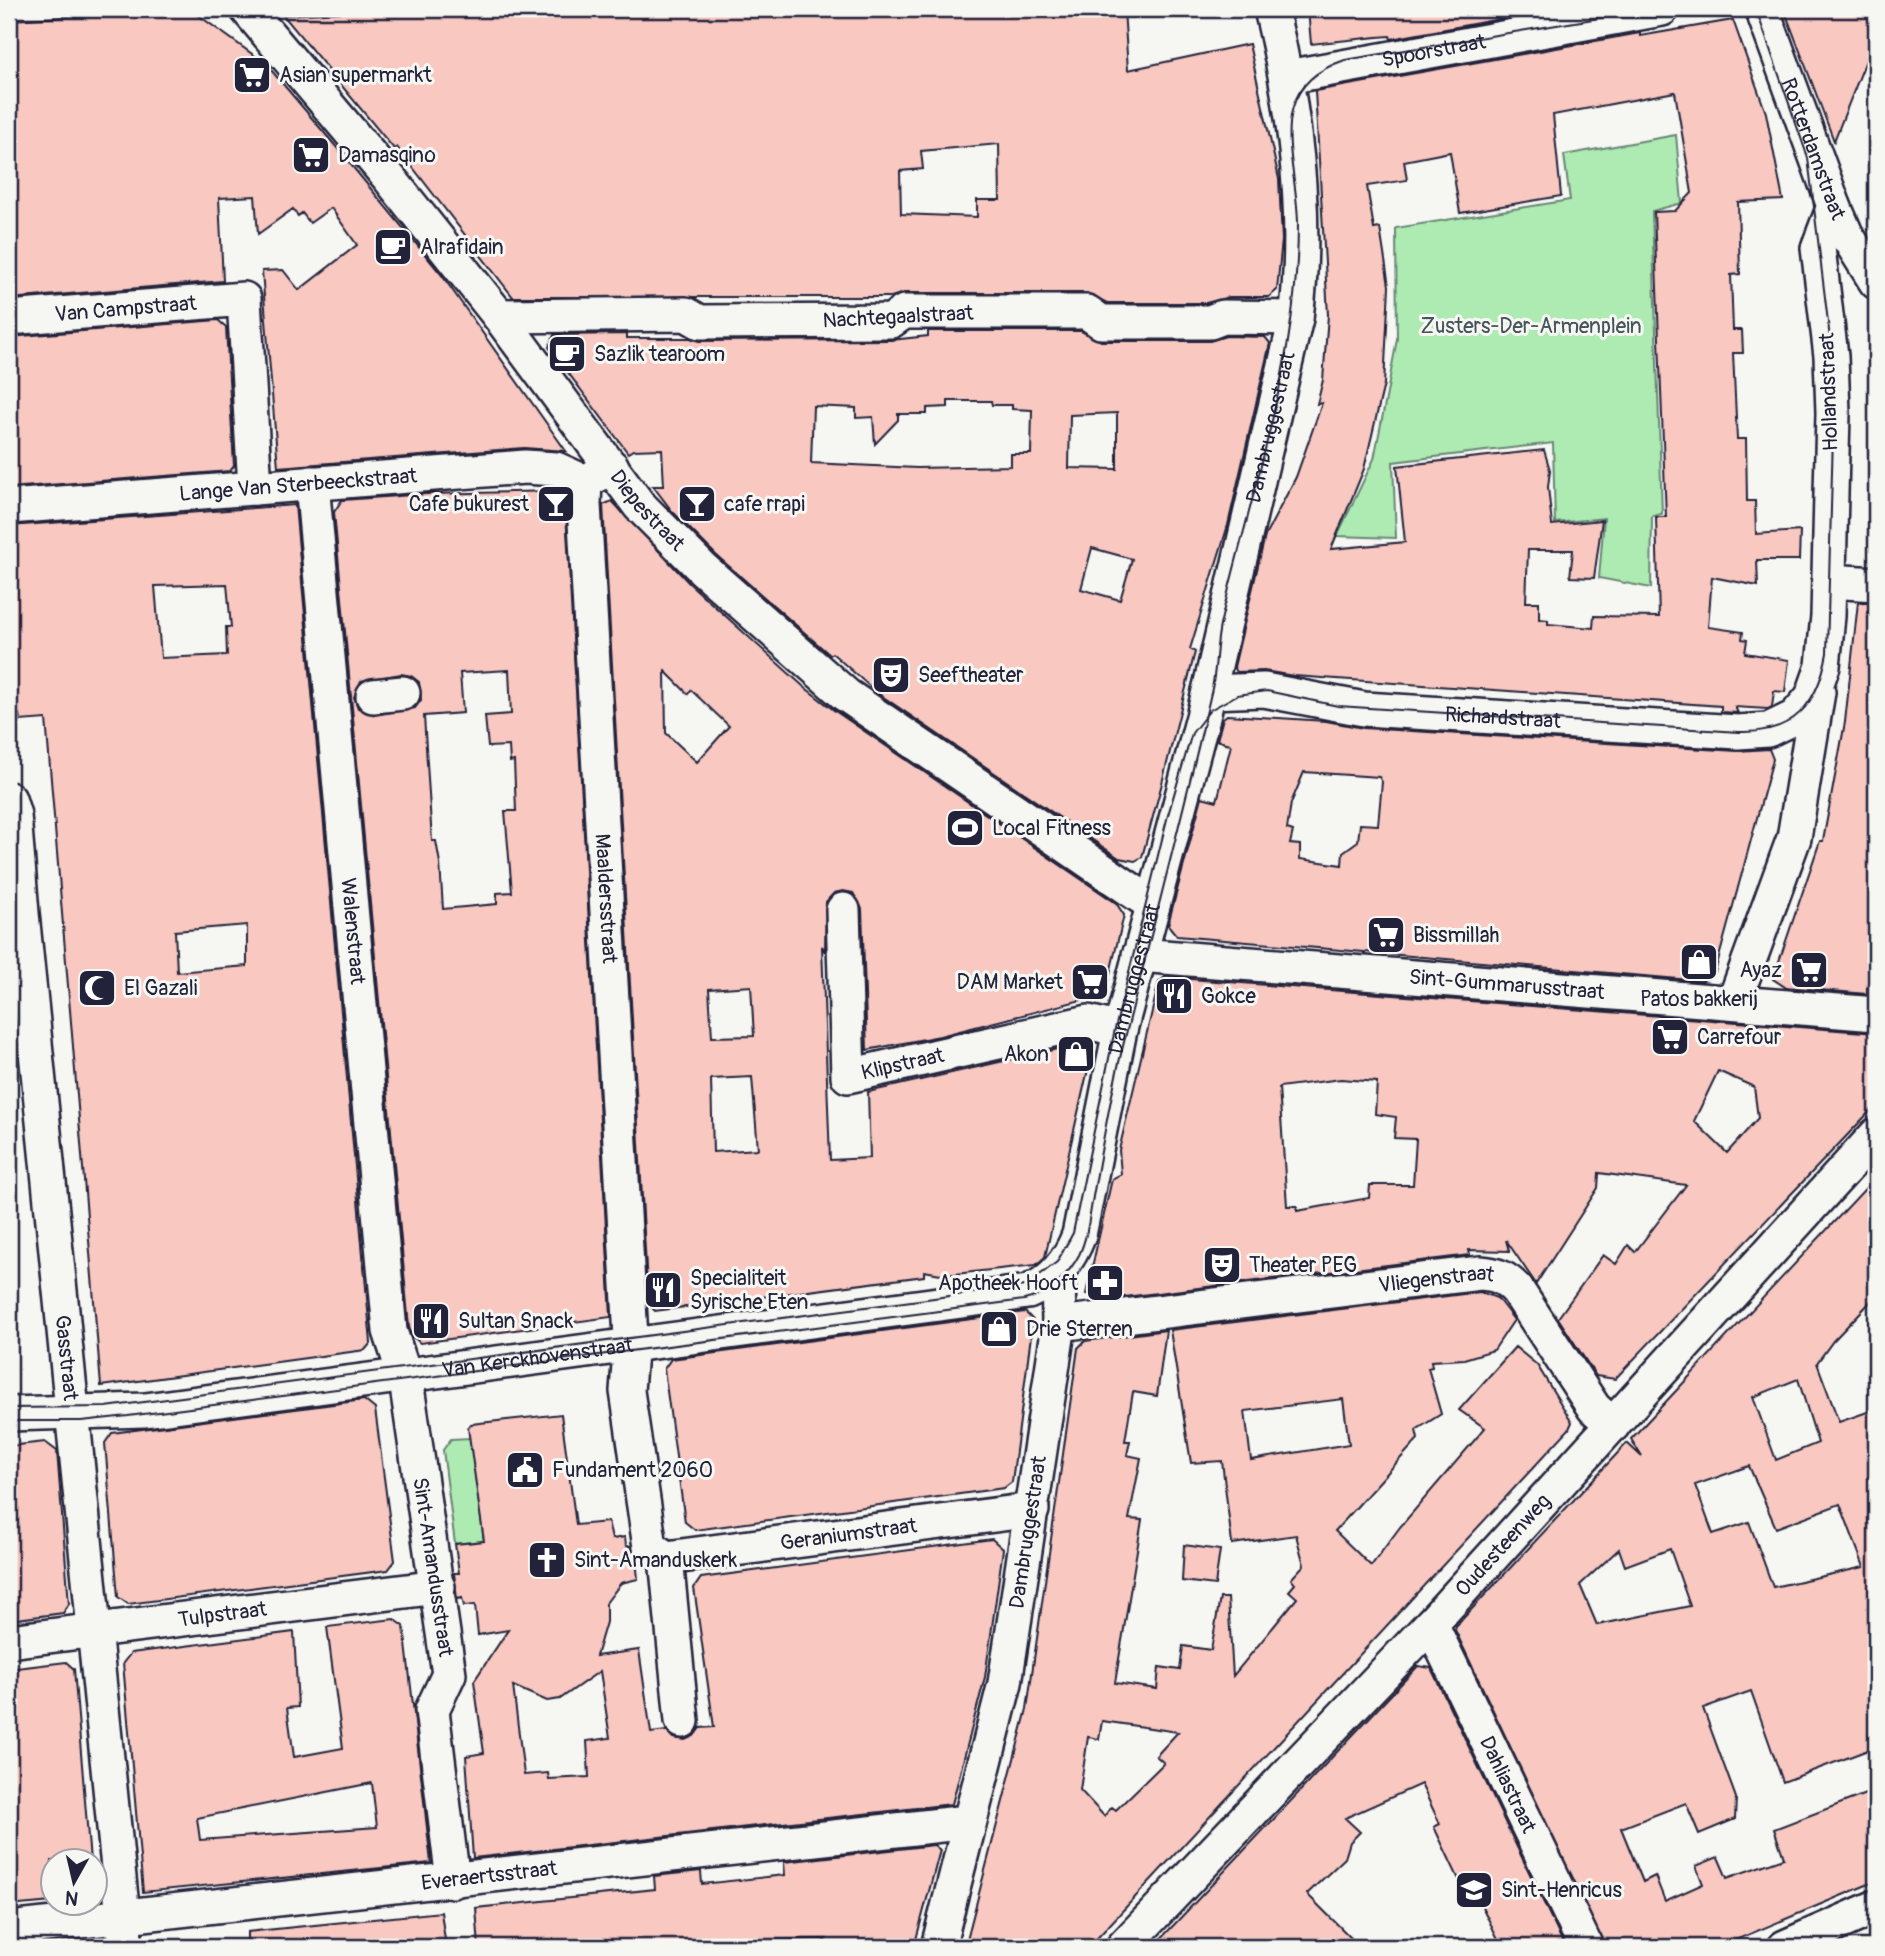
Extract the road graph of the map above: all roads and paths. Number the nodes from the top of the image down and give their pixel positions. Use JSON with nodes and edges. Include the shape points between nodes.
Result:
{"nodes":[{"id":1,"x":247,"y":9,"type":"edge"},
{"id":2,"x":1271,"y":9,"type":"edge"},
{"id":3,"x":1662,"y":9,"type":"edge"},
{"id":4,"x":1762,"y":9,"type":"edge"},
{"id":5,"x":1287,"y":77,"type":"junction"},
{"id":6,"x":1834,"y":206,"type":"junction"},
{"id":7,"x":1876,"y":282,"type":"edge"},
{"id":8,"x":499,"y":316,"type":"junction"},
{"id":9,"x":9,"y":318,"type":"edge"},
{"id":10,"x":1296,"y":318,"type":"junction"},
{"id":11,"x":599,"y":475,"type":"junction"},
{"id":12,"x":312,"y":483,"type":"junction"},
{"id":13,"x":254,"y":488,"type":"junction"},
{"id":14,"x":9,"y":508,"type":"edge"},
{"id":15,"x":1829,"y":581,"type":"junction"},
{"id":16,"x":1876,"y":584,"type":"edge"},
{"id":17,"x":1823,"y":666,"type":"junction"},
{"id":18,"x":1209,"y":692,"type":"junction"},
{"id":19,"x":1795,"y":717,"type":"joint"},
{"id":20,"x":9,"y":799,"type":"edge"},
{"id":21,"x":1153,"y":905,"type":"junction"},
{"id":22,"x":843,"y":910,"type":"dead end"},
{"id":23,"x":15,"y":914,"type":"edge"},
{"id":24,"x":1139,"y":955,"type":"junction"},
{"id":25,"x":1734,"y":1002,"type":"junction"},
{"id":26,"x":1876,"y":1014,"type":"edge"},
{"id":27,"x":1121,"y":1030,"type":"junction"},
{"id":28,"x":1876,"y":1135,"type":"edge"},
{"id":29,"x":1058,"y":1272,"type":"junction"},
{"id":30,"x":1059,"y":1324,"type":"junction"},
{"id":31,"x":630,"y":1344,"type":"junction"},
{"id":32,"x":405,"y":1375,"type":"junction"},
{"id":33,"x":9,"y":1414,"type":"edge"},
{"id":34,"x":71,"y":1414,"type":"junction"},
{"id":35,"x":1613,"y":1425,"type":"junction"},
{"id":36,"x":1032,"y":1510,"type":"junction"},
{"id":37,"x":666,"y":1558,"type":"junction"},
{"id":38,"x":438,"y":1587,"type":"junction"},
{"id":39,"x":1431,"y":1624,"type":"junction"},
{"id":40,"x":93,"y":1630,"type":"junction"},
{"id":41,"x":9,"y":1641,"type":"edge"},
{"id":42,"x":682,"y":1721,"type":"dead end"},
{"id":43,"x":968,"y":1822,"type":"junction"},
{"id":44,"x":453,"y":1881,"type":"junction"},
{"id":45,"x":1876,"y":1907,"type":"edge"},
{"id":46,"x":9,"y":1929,"type":"edge"},
{"id":47,"x":124,"y":1932,"type":"edge"},
{"id":48,"x":938,"y":1947,"type":"edge"},
{"id":49,"x":1123,"y":1947,"type":"edge"},
{"id":50,"x":1586,"y":1947,"type":"edge"},
{"id":51,"x":1784,"y":1947,"type":"edge"}],
"edges":[{"from":1,"to":8,"type":"street","name":"Diepestraat"},
{"from":2,"to":5,"type":"street","name":"Dambruggestraat"},
{"from":3,"to":5,"type":"street","name":"Spoorstraat"},
{"from":4,"to":6,"type":"street","name":"Rotterdamstraat"},
{"from":5,"to":10,"type":"street","name":"Dambruggestraat","via":[[1301,209]]},
{"from":6,"to":7,"type":"street","name":"Rotterdamstraat"},
{"from":6,"to":15,"type":"street","name":"Hollandstraat","via":[[1818,248],[1832,386]]},
{"from":8,"to":10,"type":"street","name":"Nachtegaalstraat","via":[[685,314],[700,322],[891,321],[904,312],[1087,312],[1101,322]]},
{"from":8,"to":11,"type":"street","name":"Diepestraat"},
{"from":9,"to":13,"type":"street","name":"Van Campstraat","via":[[244,299]]},
{"from":10,"to":18,"type":"street","name":"Dambruggestraat"},
{"from":11,"to":12,"type":"street","name":"Lange Van Sterbeeckstraat","via":[[525,467]]},
{"from":11,"to":21,"type":"street","name":"Diepestraat","via":[[639,505],[703,569],[846,695]]},
{"from":11,"to":31,"type":"street","name":"Maaldersstraat"},
{"from":12,"to":13,"type":"street","name":"Lange Van Sterbeeckstraat"},
{"from":12,"to":32,"type":"street","name":"Walenstraat","via":[[365,696],[390,1331]]},
{"from":13,"to":14,"type":"street","name":"Lange Van Sterbeeckstraat"},
{"from":15,"to":16,"type":"street"},
{"from":15,"to":17,"type":"street","name":"Hollandstraat"},
{"from":17,"to":19,"type":"street","name":"Hollandstraat","via":[[1812,697]]},
{"from":17,"to":25,"type":"street","name":"Hollandstraat","via":[[1794,838]]},
{"from":18,"to":19,"type":"street","name":"Richardstraat","via":[[1264,690],[1364,709],[1738,732],[1768,730]]},
{"from":18,"to":21,"type":"street","name":"Dambruggestraat"},
{"from":20,"to":23,"type":"street","name":"Gasstraat","via":[[15,815]]},
{"from":21,"to":24,"type":"street","name":"Dambruggestraat"},
{"from":22,"to":27,"type":"street","name":"Klipstraat","via":[[848,1076],[1088,1022]]},
{"from":23,"to":34,"type":"street","name":"Gasstraat"},
{"from":24,"to":25,"type":"street","name":"Sint-Gummarusstraat"},
{"from":24,"to":27,"type":"street","name":"Dambruggestraat"},
{"from":25,"to":26,"type":"street","name":"Sint-Gummarusstraat"},
{"from":27,"to":29,"type":"street","name":"Dambruggestraat","via":[[1081,1225]]},
{"from":28,"to":35,"type":"street","name":"Oudesteenweg"},
{"from":29,"to":30,"type":"street","name":"Dambruggestraat"},
{"from":29,"to":31,"type":"street","name":"Van Kerckhovenstraat","via":[[1028,1292]]},
{"from":30,"to":35,"type":"street","name":"Vliegenstraat","via":[[1496,1274],[1517,1290],[1594,1408]]},
{"from":30,"to":36,"type":"street","name":"Dambruggestraat"},
{"from":31,"to":32,"type":"street","name":"Van Kerckhovenstraat"},
{"from":31,"to":37,"type":"street","name":"Maaldersstraat","via":[[628,1391],[650,1546]]},
{"from":32,"to":34,"type":"street","name":"Van Kerckhovenstraat","via":[[145,1410]]},
{"from":32,"to":38,"type":"street","name":"Sint-Amandusstraat"},
{"from":33,"to":34,"type":"street","name":"Van Kerckhovenstraat"},
{"from":34,"to":40,"type":"street","name":"Gasstraat"},
{"from":35,"to":39,"type":"street","name":"Oudesteenweg"},
{"from":36,"to":37,"type":"street","name":"Geraniumstraat"},
{"from":36,"to":43,"type":"street","name":"Dambruggestraat","via":[[1005,1683]]},
{"from":37,"to":42,"type":"street"},
{"from":38,"to":40,"type":"street","name":"Tulpstraat"},
{"from":38,"to":44,"type":"street","name":"Sint-Amandusstraat","via":[[449,1674],[432,1710]]},
{"from":39,"to":49,"type":"street","name":"Oudesteenweg"},
{"from":39,"to":50,"type":"street","name":"Dahliastraat"},
{"from":40,"to":41,"type":"street","name":"Tulpstraat"},
{"from":40,"to":47,"type":"street","name":"Gasstraat"},
{"from":43,"to":44,"type":"street","name":"Everaertsstraat"},
{"from":43,"to":48,"type":"street","name":"Dambruggestraat"},
{"from":44,"to":47,"type":"street","name":"Everaertsstraat"},
{"from":45,"to":51,"type":"street"},
{"from":46,"to":47,"type":"street","name":"Everaertsstraat"}]}
